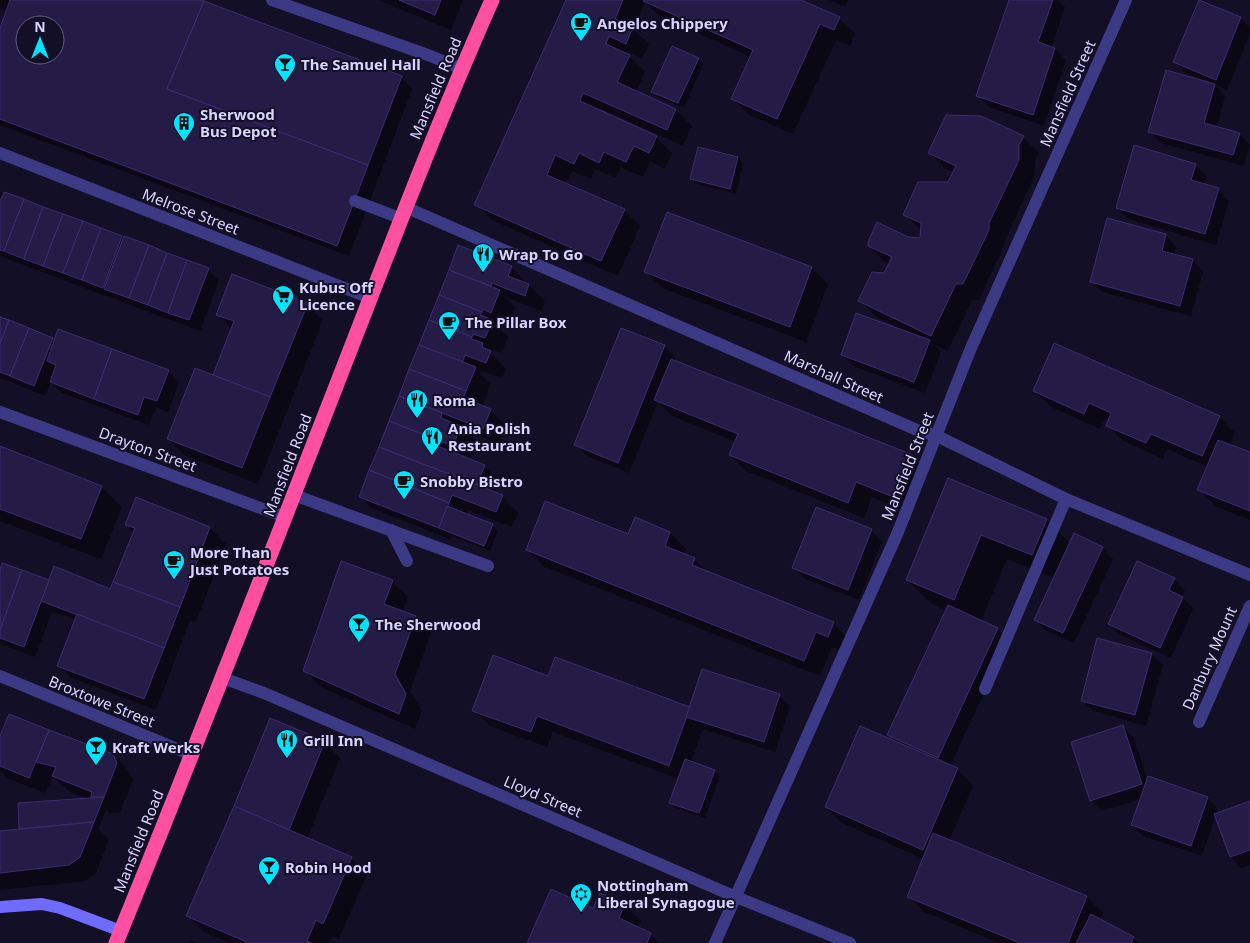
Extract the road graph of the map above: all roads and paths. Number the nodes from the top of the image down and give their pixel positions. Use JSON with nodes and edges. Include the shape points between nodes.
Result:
{"nodes":[{"id":1,"x":272,"y":0,"type":"edge"},
{"id":2,"x":492,"y":0,"type":"edge"},
{"id":3,"x":1126,"y":0,"type":"edge"},
{"id":4,"x":462,"y":68,"type":"junction"},
{"id":5,"x":0,"y":153,"type":"edge"},
{"id":6,"x":355,"y":201,"type":"dead end"},
{"id":7,"x":402,"y":213,"type":"junction"},
{"id":8,"x":370,"y":298,"type":"junction"},
{"id":9,"x":0,"y":412,"type":"edge"},
{"id":10,"x":937,"y":436,"type":"junction"},
{"id":11,"x":294,"y":495,"type":"junction"},
{"id":12,"x":1066,"y":499,"type":"junction"},
{"id":13,"x":285,"y":517,"type":"junction"},
{"id":14,"x":391,"y":530,"type":"junction"},
{"id":15,"x":407,"y":560,"type":"dead end"},
{"id":16,"x":488,"y":566,"type":"dead end"},
{"id":17,"x":1250,"y":576,"type":"edge"},
{"id":18,"x":1250,"y":606,"type":"edge"},
{"id":19,"x":0,"y":676,"type":"edge"},
{"id":20,"x":223,"y":678,"type":"junction"},
{"id":21,"x":984,"y":689,"type":"dead end"},
{"id":22,"x":1198,"y":722,"type":"dead end"},
{"id":23,"x":192,"y":755,"type":"junction"},
{"id":24,"x":736,"y":897,"type":"junction"},
{"id":25,"x":0,"y":908,"type":"edge"},
{"id":26,"x":118,"y":937,"type":"edge"},
{"id":27,"x":715,"y":943,"type":"edge"},
{"id":28,"x":850,"y":943,"type":"edge"}],
"edges":[{"from":1,"to":4,"type":"street"},
{"from":2,"to":4,"type":"highway","name":"Mansfield Road"},
{"from":3,"to":10,"type":"street","name":"Mansfield Street","via":[[971,348]]},
{"from":4,"to":7,"type":"highway","name":"Mansfield Road"},
{"from":5,"to":8,"type":"street","name":"Melrose Street"},
{"from":6,"to":7,"type":"street","name":"Marshall Street"},
{"from":7,"to":8,"type":"highway","name":"Mansfield Road"},
{"from":7,"to":10,"type":"street","name":"Marshall Street"},
{"from":8,"to":11,"type":"highway","name":"Mansfield Road"},
{"from":9,"to":13,"type":"street","name":"Drayton Street"},
{"from":10,"to":12,"type":"street","name":"Marshall Street"},
{"from":10,"to":24,"type":"street","name":"Mansfield Street","via":[[898,532]]},
{"from":11,"to":13,"type":"highway","name":"Mansfield Road"},
{"from":11,"to":14,"type":"street"},
{"from":12,"to":17,"type":"street","name":"Marshall Street"},
{"from":12,"to":21,"type":"street"},
{"from":13,"to":20,"type":"highway","name":"Mansfield Road"},
{"from":14,"to":15,"type":"street"},
{"from":14,"to":16,"type":"street"},
{"from":18,"to":22,"type":"street","name":"Danbury Mount"},
{"from":19,"to":23,"type":"street","name":"Broxtowe Street"},
{"from":20,"to":23,"type":"highway","name":"Mansfield Road"},
{"from":20,"to":24,"type":"street","name":"Lloyd Street"},
{"from":23,"to":26,"type":"highway","name":"Mansfield Road"},
{"from":24,"to":27,"type":"street","name":"Mansfield Street"},
{"from":24,"to":28,"type":"street","name":"Lloyd Street"},
{"from":25,"to":26,"type":"street","via":[[42,904],[60,908]]}]}
